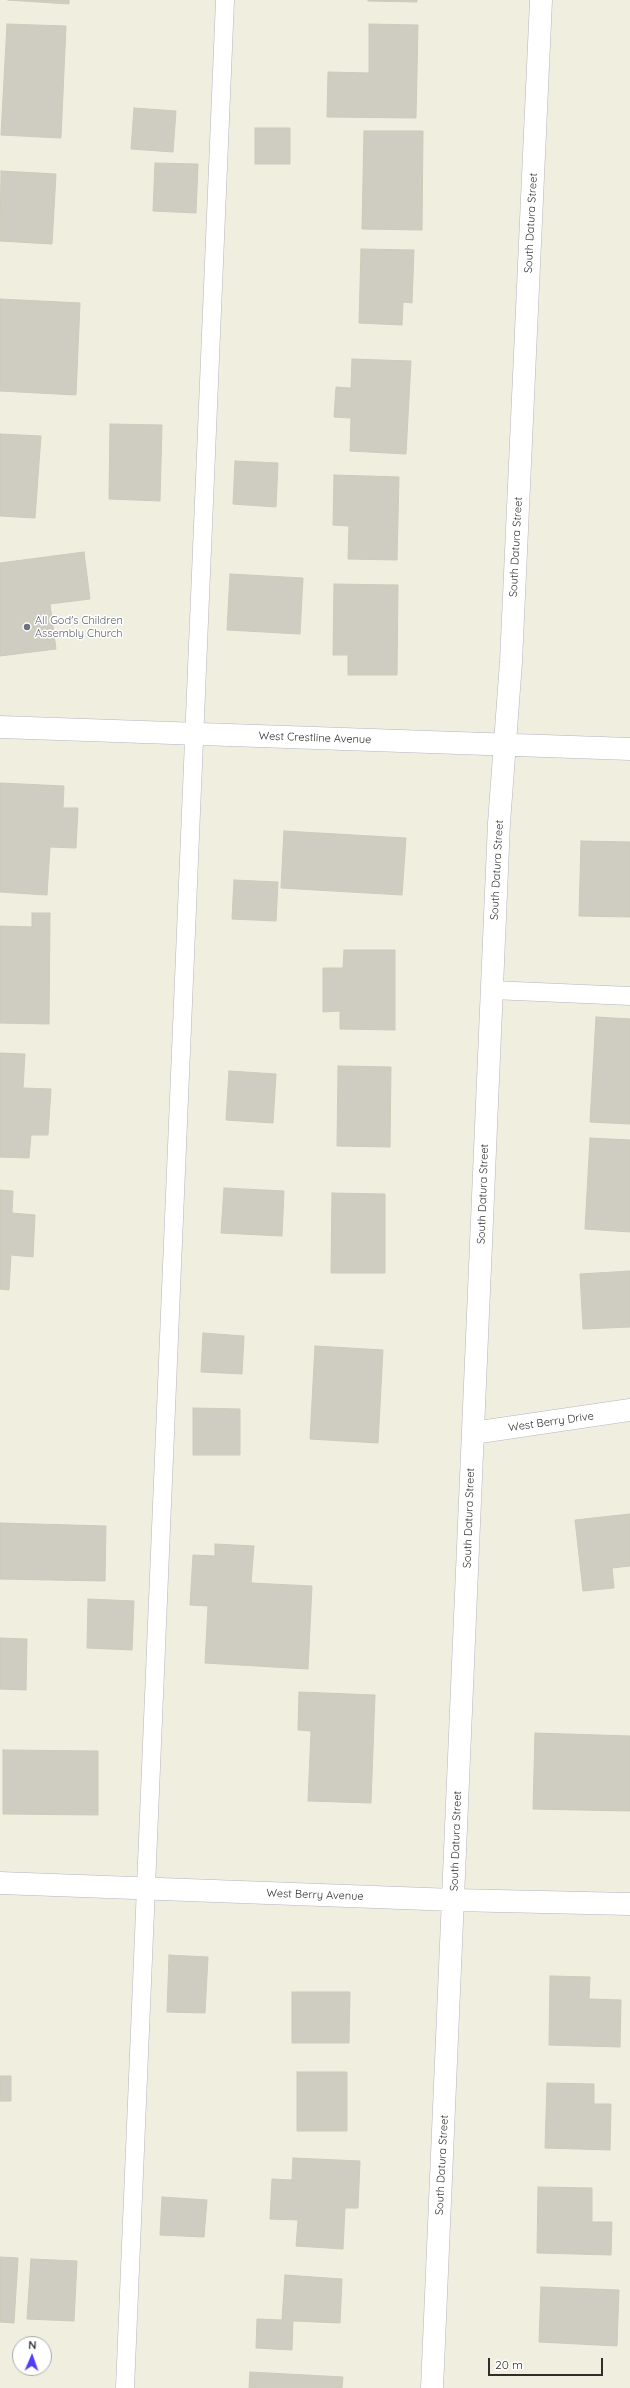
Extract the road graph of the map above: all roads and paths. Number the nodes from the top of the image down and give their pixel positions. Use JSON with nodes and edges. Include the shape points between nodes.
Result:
{"nodes":[{"id":1,"x":225,"y":0,"type":"edge"},
{"id":2,"x":541,"y":0,"type":"edge"},
{"id":3,"x":0,"y":727,"type":"edge"},
{"id":4,"x":194,"y":733,"type":"junction"},
{"id":5,"x":506,"y":744,"type":"junction"},
{"id":6,"x":630,"y":749,"type":"edge"},
{"id":7,"x":492,"y":990,"type":"junction"},
{"id":8,"x":630,"y":996,"type":"edge"},
{"id":9,"x":630,"y":1410,"type":"edge"},
{"id":10,"x":473,"y":1433,"type":"junction"},
{"id":11,"x":0,"y":1883,"type":"edge"},
{"id":12,"x":146,"y":1889,"type":"junction"},
{"id":13,"x":454,"y":1900,"type":"junction"},
{"id":14,"x":630,"y":1904,"type":"edge"},
{"id":15,"x":125,"y":2388,"type":"edge"},
{"id":16,"x":432,"y":2388,"type":"edge"}],
"edges":[{"from":1,"to":4,"type":"lane"},
{"from":2,"to":5,"type":"street","name":"South Datura Street"},
{"from":3,"to":4,"type":"street","name":"West Crestline Avenue"},
{"from":4,"to":5,"type":"street","name":"West Crestline Avenue"},
{"from":4,"to":12,"type":"lane"},
{"from":5,"to":6,"type":"street","name":"West Crestline Avenue"},
{"from":5,"to":7,"type":"street","name":"South Datura Street","via":[[499,823]]},
{"from":7,"to":8,"type":"lane"},
{"from":7,"to":10,"type":"street","name":"South Datura Street"},
{"from":9,"to":10,"type":"street","name":"West Berry Drive"},
{"from":10,"to":13,"type":"street","name":"South Datura Street"},
{"from":11,"to":12,"type":"street","name":"West Berry Avenue"},
{"from":12,"to":13,"type":"street","name":"West Berry Avenue"},
{"from":12,"to":15,"type":"lane"},
{"from":13,"to":14,"type":"street","name":"West Berry Avenue"},
{"from":13,"to":16,"type":"street","name":"South Datura Street"}]}
